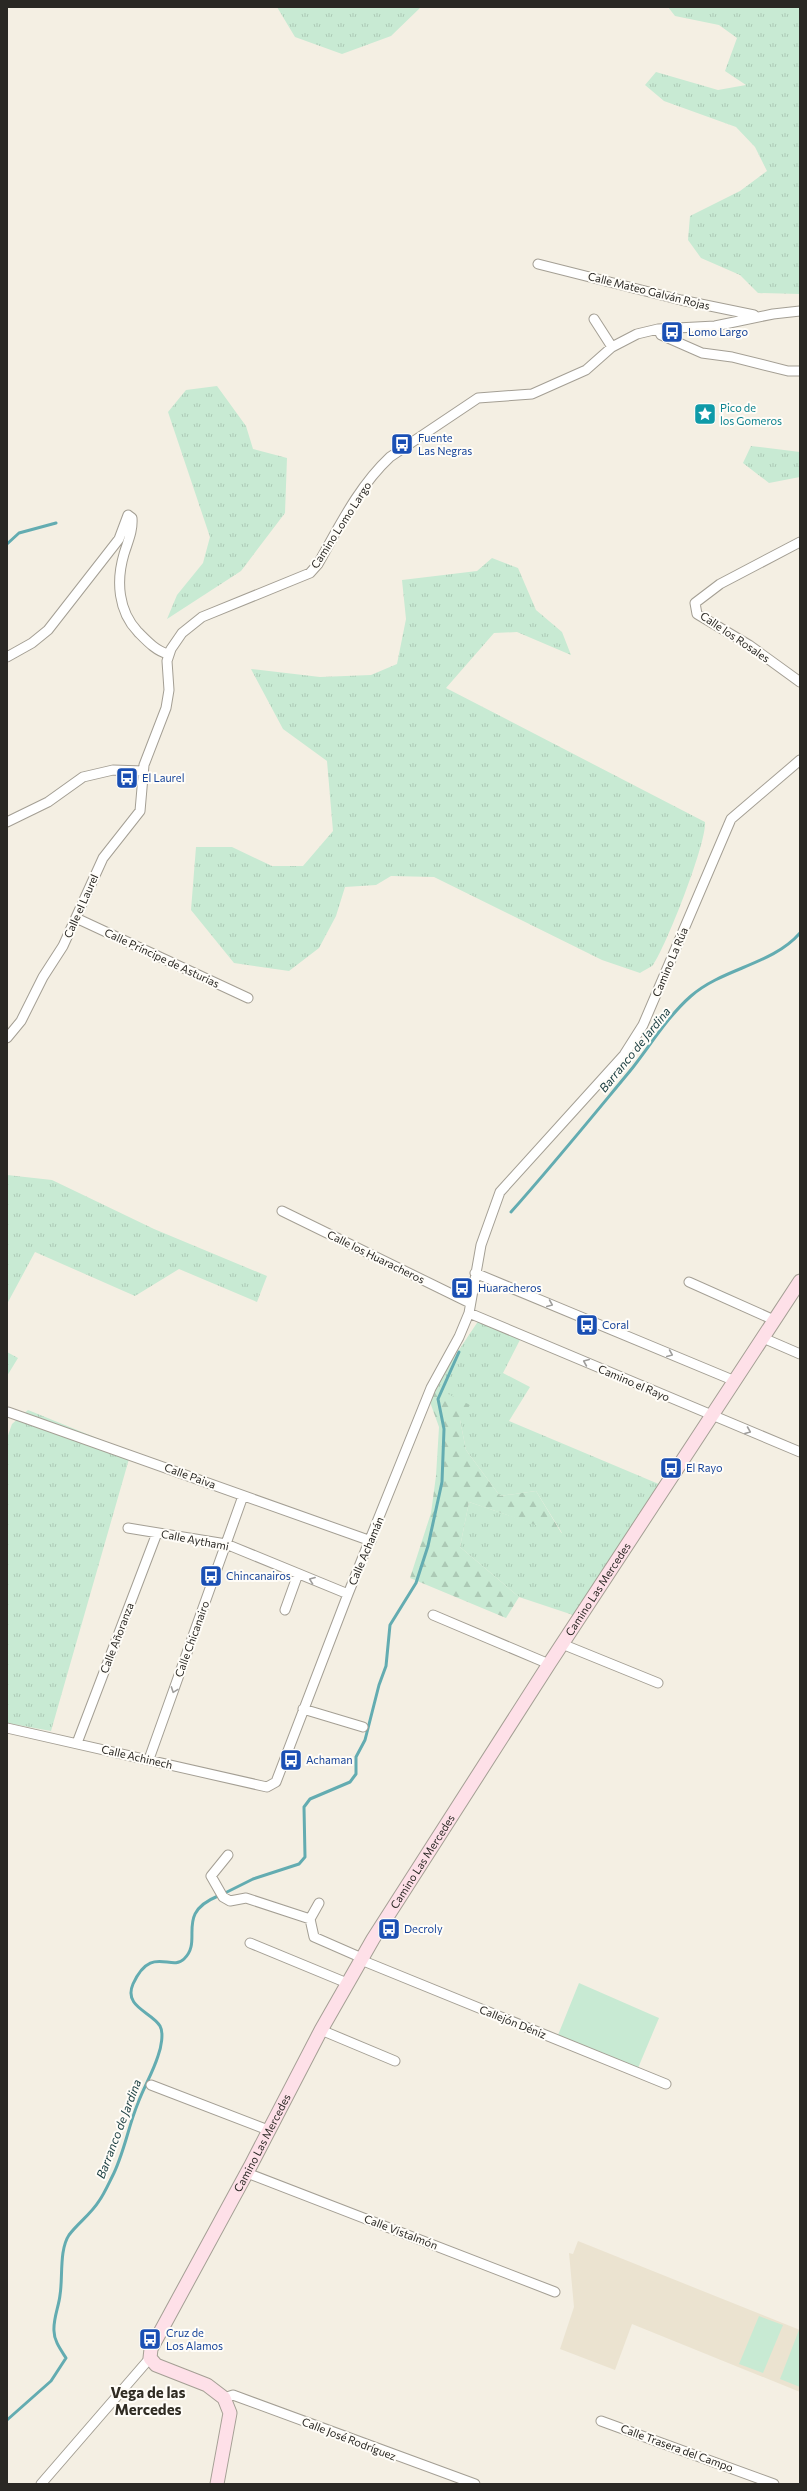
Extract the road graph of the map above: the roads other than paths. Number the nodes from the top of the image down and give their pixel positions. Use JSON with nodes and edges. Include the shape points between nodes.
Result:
{"nodes":[{"id":1,"x":538,"y":264,"type":"dead end"},
{"id":2,"x":800,"y":311,"type":"edge"},
{"id":3,"x":760,"y":316,"type":"junction"},
{"id":4,"x":594,"y":319,"type":"dead end"},
{"id":5,"x":658,"y":329,"type":"junction"},
{"id":6,"x":612,"y":347,"type":"junction"},
{"id":7,"x":800,"y":371,"type":"edge"},
{"id":8,"x":800,"y":542,"type":"edge"},
{"id":9,"x":168,"y":654,"type":"junction"},
{"id":10,"x":7,"y":657,"type":"edge"},
{"id":11,"x":800,"y":682,"type":"edge"},
{"id":12,"x":800,"y":760,"type":"edge"},
{"id":13,"x":143,"y":771,"type":"junction"},
{"id":14,"x":7,"y":822,"type":"edge"},
{"id":15,"x":76,"y":918,"type":"junction"},
{"id":16,"x":248,"y":998,"type":"dead end"},
{"id":17,"x":7,"y":1038,"type":"edge"},
{"id":18,"x":282,"y":1211,"type":"dead end"},
{"id":19,"x":476,"y":1273,"type":"junction"},
{"id":20,"x":800,"y":1281,"type":"edge"},
{"id":21,"x":689,"y":1282,"type":"dead end"},
{"id":22,"x":470,"y":1303,"type":"junction"},
{"id":23,"x":469,"y":1313,"type":"junction"},
{"id":24,"x":774,"y":1320,"type":"junction"},
{"id":25,"x":763,"y":1338,"type":"junction"},
{"id":26,"x":800,"y":1354,"type":"edge"},
{"id":27,"x":735,"y":1381,"type":"junction"},
{"id":28,"x":8,"y":1412,"type":"dead end"},
{"id":29,"x":712,"y":1416,"type":"junction"},
{"id":30,"x":800,"y":1452,"type":"edge"},
{"id":31,"x":243,"y":1496,"type":"junction"},
{"id":32,"x":128,"y":1528,"type":"dead end"},
{"id":33,"x":157,"y":1533,"type":"junction"},
{"id":34,"x":371,"y":1541,"type":"junction"},
{"id":35,"x":226,"y":1544,"type":"junction"},
{"id":36,"x":298,"y":1574,"type":"junction"},
{"id":37,"x":348,"y":1594,"type":"junction"},
{"id":38,"x":285,"y":1610,"type":"dead end"},
{"id":39,"x":433,"y":1615,"type":"dead end"},
{"id":40,"x":562,"y":1644,"type":"junction"},
{"id":41,"x":549,"y":1664,"type":"junction"},
{"id":42,"x":658,"y":1683,"type":"dead end"},
{"id":43,"x":303,"y":1709,"type":"junction"},
{"id":44,"x":363,"y":1727,"type":"dead end"},
{"id":45,"x":7,"y":1728,"type":"edge"},
{"id":46,"x":77,"y":1743,"type":"junction"},
{"id":47,"x":149,"y":1759,"type":"junction"},
{"id":48,"x":267,"y":1787,"type":"joint"},
{"id":49,"x":228,"y":1855,"type":"dead end"},
{"id":50,"x":319,"y":1903,"type":"dead end"},
{"id":51,"x":310,"y":1919,"type":"junction"},
{"id":52,"x":250,"y":1943,"type":"dead end"},
{"id":53,"x":361,"y":1959,"type":"junction"},
{"id":54,"x":347,"y":1983,"type":"junction"},
{"id":55,"x":321,"y":2030,"type":"junction"},
{"id":56,"x":395,"y":2061,"type":"dead end"},
{"id":57,"x":666,"y":2084,"type":"dead end"},
{"id":58,"x":151,"y":2085,"type":"dead end"},
{"id":59,"x":268,"y":2130,"type":"junction"},
{"id":60,"x":247,"y":2173,"type":"junction"},
{"id":61,"x":555,"y":2292,"type":"dead end"},
{"id":62,"x":150,"y":2358,"type":"junction"},
{"id":63,"x":224,"y":2398,"type":"junction"},
{"id":64,"x":601,"y":2421,"type":"dead end"},
{"id":65,"x":41,"y":2484,"type":"edge"},
{"id":66,"x":218,"y":2484,"type":"edge"},
{"id":67,"x":475,"y":2484,"type":"edge"},
{"id":68,"x":774,"y":2484,"type":"edge"}],
"edges":[{"from":1,"to":3,"type":"street","name":"Calle Mateo Galván Rojas","via":[[681,300]]},
{"from":2,"to":3,"type":"street"},
{"from":3,"to":5,"type":"street","name":"Camino Lomo Largo","via":[[715,326]]},
{"from":4,"to":6,"type":"street"},
{"from":5,"to":6,"type":"street","name":"Camino Lomo Largo","via":[[637,334]]},
{"from":5,"to":7,"type":"street","via":[[661,335],[702,353],[732,357],[788,371]]},
{"from":6,"to":9,"type":"street","name":"Camino Lomo Largo","via":[[586,370],[532,394],[478,398],[390,457],[356,498],[318,564],[310,573],[202,617],[182,633]]},
{"from":8,"to":11,"type":"street","name":"Calle los Rosales","via":[[720,584],[695,603],[697,614],[749,645]]},
{"from":9,"to":10,"type":"street","via":[[152,646],[135,629],[122,606],[120,585],[123,558],[132,529],[132,518],[128,515],[119,539],[48,630],[32,643]]},
{"from":9,"to":13,"type":"street","via":[[169,690],[166,708]]},
{"from":12,"to":19,"type":"street","name":"Camino La Rúa","via":[[731,819],[643,1025],[624,1055],[500,1192],[481,1245]]},
{"from":13,"to":14,"type":"street","via":[[113,770],[83,778],[48,802]]},
{"from":13,"to":15,"type":"street","name":"Calle el Laurel","via":[[140,811],[103,858]]},
{"from":15,"to":16,"type":"street","name":"Calle Príncipe de Asturias"},
{"from":15,"to":17,"type":"street","name":"Calle el Laurel","via":[[21,1021]]},
{"from":18,"to":22,"type":"street","name":"Calle los Huaracheros"},
{"from":19,"to":22,"type":"street","name":"Camino La Rúa"},
{"from":19,"to":27,"type":"street","one_way":true},
{"from":20,"to":24,"type":"main road","name":"Camino Las Mercedes"},
{"from":21,"to":24,"type":"street"},
{"from":22,"to":23,"type":"street","name":"Camino La Rúa"},
{"from":29,"to":23,"type":"street","name":"Camino el Rayo","one_way":true},
{"from":23,"to":34,"type":"street","name":"Calle Achamán","via":[[431,1388]]},
{"from":24,"to":25,"type":"main road","name":"Camino Las Mercedes"},
{"from":25,"to":26,"type":"street"},
{"from":25,"to":27,"type":"main road","name":"Camino Las Mercedes"},
{"from":27,"to":29,"type":"main road","name":"Camino Las Mercedes"},
{"from":28,"to":31,"type":"street","name":"Calle Paiva"},
{"from":29,"to":30,"type":"street","name":"Camino el Rayo","one_way":true},
{"from":29,"to":40,"type":"main road","name":"Camino Las Mercedes"},
{"from":31,"to":34,"type":"street","name":"Calle Paiva"},
{"from":31,"to":35,"type":"street","name":"Calle Chicanairo"},
{"from":32,"to":33,"type":"street","name":"Calle Aythami"},
{"from":33,"to":35,"type":"street","name":"Calle Aythami"},
{"from":33,"to":46,"type":"street","name":"Calle Añoranza"},
{"from":34,"to":37,"type":"street","name":"Calle Achamán"},
{"from":35,"to":36,"type":"street","name":"Calle Aythami"},
{"from":35,"to":47,"type":"street","name":"Calle Chicanairo","one_way":true},
{"from":37,"to":36,"type":"street","name":"Calle Aythami","one_way":true},
{"from":36,"to":38,"type":"street"},
{"from":37,"to":43,"type":"street","name":"Calle Achamán"},
{"from":39,"to":41,"type":"street"},
{"from":40,"to":41,"type":"main road","name":"Camino Las Mercedes"},
{"from":40,"to":42,"type":"street"},
{"from":41,"to":53,"type":"main road","name":"Camino Las Mercedes"},
{"from":43,"to":44,"type":"street"},
{"from":43,"to":48,"type":"street","name":"Calle Achamán","via":[[276,1782]]},
{"from":45,"to":46,"type":"street","name":"Calle Achinech"},
{"from":46,"to":47,"type":"street","name":"Calle Achinech"},
{"from":47,"to":48,"type":"street","name":"Calle Achinech"},
{"from":49,"to":51,"type":"street","via":[[211,1876],[221,1894],[230,1901],[246,1898]]},
{"from":50,"to":51,"type":"street"},
{"from":51,"to":53,"type":"street","name":"Callejón Déniz","via":[[314,1937]]},
{"from":52,"to":54,"type":"street"},
{"from":53,"to":54,"type":"main road","name":"Camino Las Mercedes"},
{"from":53,"to":57,"type":"street","name":"Callejón Déniz"},
{"from":54,"to":55,"type":"main road","name":"Camino Las Mercedes"},
{"from":55,"to":56,"type":"street"},
{"from":55,"to":59,"type":"main road","name":"Camino Las Mercedes"},
{"from":58,"to":59,"type":"street"},
{"from":59,"to":60,"type":"main road","name":"Camino Las Mercedes"},
{"from":60,"to":61,"type":"street","name":"Calle Vistalmón"},
{"from":60,"to":62,"type":"main road","name":"Camino Las Mercedes","via":[[150,2349]]},
{"from":62,"to":63,"type":"main road","via":[[156,2365],[208,2385]]},
{"from":62,"to":65,"type":"street"},
{"from":63,"to":66,"type":"main road","via":[[230,2413]]},
{"from":63,"to":67,"type":"street","name":"Calle José Rodríguez","via":[[233,2395]]},
{"from":64,"to":68,"type":"street","name":"Calle Trasera del Campo"}]}
